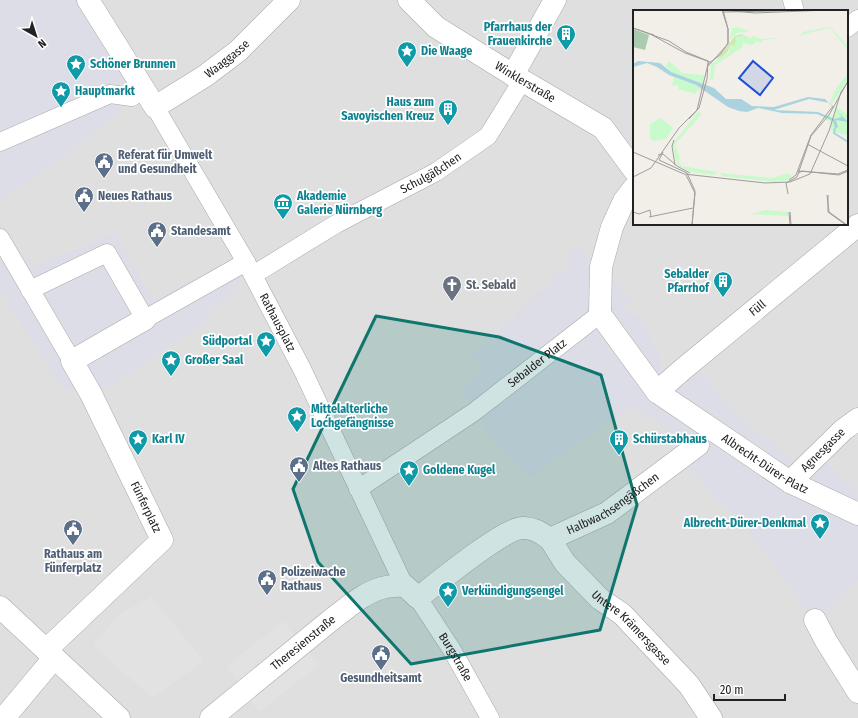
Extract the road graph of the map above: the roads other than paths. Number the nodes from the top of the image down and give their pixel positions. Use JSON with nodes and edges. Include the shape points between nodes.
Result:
{"nodes":[{"id":1,"x":88,"y":0,"type":"edge"},
{"id":2,"x":289,"y":0,"type":"edge"},
{"id":3,"x":409,"y":0,"type":"edge"},
{"id":4,"x":555,"y":0,"type":"edge"},
{"id":5,"x":792,"y":0,"type":"edge"},
{"id":6,"x":795,"y":10,"type":"edge"},
{"id":7,"x":858,"y":19,"type":"edge"},
{"id":8,"x":848,"y":27,"type":"edge"},
{"id":9,"x":517,"y":78,"type":"junction"},
{"id":10,"x":143,"y":88,"type":"junction"},
{"id":11,"x":155,"y":107,"type":"junction"},
{"id":12,"x":0,"y":142,"type":"edge"},
{"id":13,"x":633,"y":169,"type":"edge"},
{"id":14,"x":633,"y":189,"type":"edge"},
{"id":15,"x":858,"y":225,"type":"edge"},
{"id":16,"x":2,"y":246,"type":"edge"},
{"id":17,"x":249,"y":268,"type":"junction"},
{"id":18,"x":30,"y":290,"type":"junction"},
{"id":19,"x":600,"y":314,"type":"junction"},
{"id":20,"x":145,"y":319,"type":"junction"},
{"id":21,"x":72,"y":361,"type":"junction"},
{"id":22,"x":657,"y":392,"type":"junction"},
{"id":23,"x":858,"y":419,"type":"edge"},
{"id":24,"x":698,"y":445,"type":"dead end"},
{"id":25,"x":790,"y":482,"type":"junction"},
{"id":26,"x":358,"y":489,"type":"junction"},
{"id":27,"x":858,"y":514,"type":"edge"},
{"id":28,"x":550,"y":539,"type":"junction"},
{"id":29,"x":411,"y":592,"type":"junction"},
{"id":30,"x":0,"y":607,"type":"edge"},
{"id":31,"x":815,"y":620,"type":"dead end"},
{"id":32,"x":50,"y":654,"type":"junction"},
{"id":33,"x":858,"y":692,"type":"edge"},
{"id":34,"x":4,"y":718,"type":"edge"},
{"id":35,"x":119,"y":718,"type":"edge"},
{"id":36,"x":211,"y":718,"type":"edge"},
{"id":37,"x":490,"y":718,"type":"edge"},
{"id":38,"x":711,"y":718,"type":"edge"}],
"edges":[{"from":1,"to":10,"type":"street"},
{"from":2,"to":11,"type":"street","name":"Waaggasse","via":[[238,51],[206,76]]},
{"from":3,"to":9,"type":"street","name":"Winklerstraße","via":[[436,27]]},
{"from":4,"to":9,"type":"street"},
{"from":5,"to":6,"type":"street"},
{"from":7,"to":8,"type":"street"},
{"from":9,"to":13,"type":"street","name":"Winklerstraße","via":[[603,128]]},
{"from":9,"to":17,"type":"street","name":"Schulgäßchen","via":[[488,136],[436,172]]},
{"from":10,"to":11,"type":"street"},
{"from":10,"to":12,"type":"street","via":[[132,97],[110,94]]},
{"from":11,"to":17,"type":"street"},
{"from":14,"to":19,"type":"street","via":[[624,201],[612,227],[601,267]]},
{"from":15,"to":22,"type":"street","name":"Füll"},
{"from":16,"to":18,"type":"street"},
{"from":17,"to":20,"type":"street"},
{"from":17,"to":26,"type":"street","name":"Rathausplatz","via":[[302,369]]},
{"from":18,"to":20,"type":"street","via":[[107,253]]},
{"from":18,"to":21,"type":"street"},
{"from":19,"to":22,"type":"street"},
{"from":19,"to":26,"type":"street","name":"Sebalder Platz","via":[[474,412]]},
{"from":20,"to":21,"type":"street"},
{"from":21,"to":32,"type":"street","name":"Fünferplatz","via":[[91,394],[162,540]]},
{"from":22,"to":25,"type":"street","name":"Albrecht-Dürer-Platz"},
{"from":23,"to":25,"type":"street","name":"Agnesgasse","via":[[843,430]]},
{"from":24,"to":28,"type":"street","name":"Halbwachsengäßchen","via":[[607,513]]},
{"from":25,"to":27,"type":"street","name":"Albrecht-Dürer-Platz"},
{"from":26,"to":29,"type":"street","name":"Rathausplatz"},
{"from":28,"to":29,"type":"street","via":[[535,530],[521,528],[502,536]]},
{"from":28,"to":38,"type":"street","name":"Untere Krämersgasse","via":[[565,563],[600,599],[622,614],[689,685]]},
{"from":29,"to":36,"type":"street","name":"Theresienstraße","via":[[382,588],[351,605]]},
{"from":29,"to":37,"type":"street","name":"Burgstraße","via":[[452,650]]},
{"from":30,"to":32,"type":"street"},
{"from":31,"to":33,"type":"street"},
{"from":32,"to":34,"type":"street"},
{"from":32,"to":35,"type":"street"}]}
